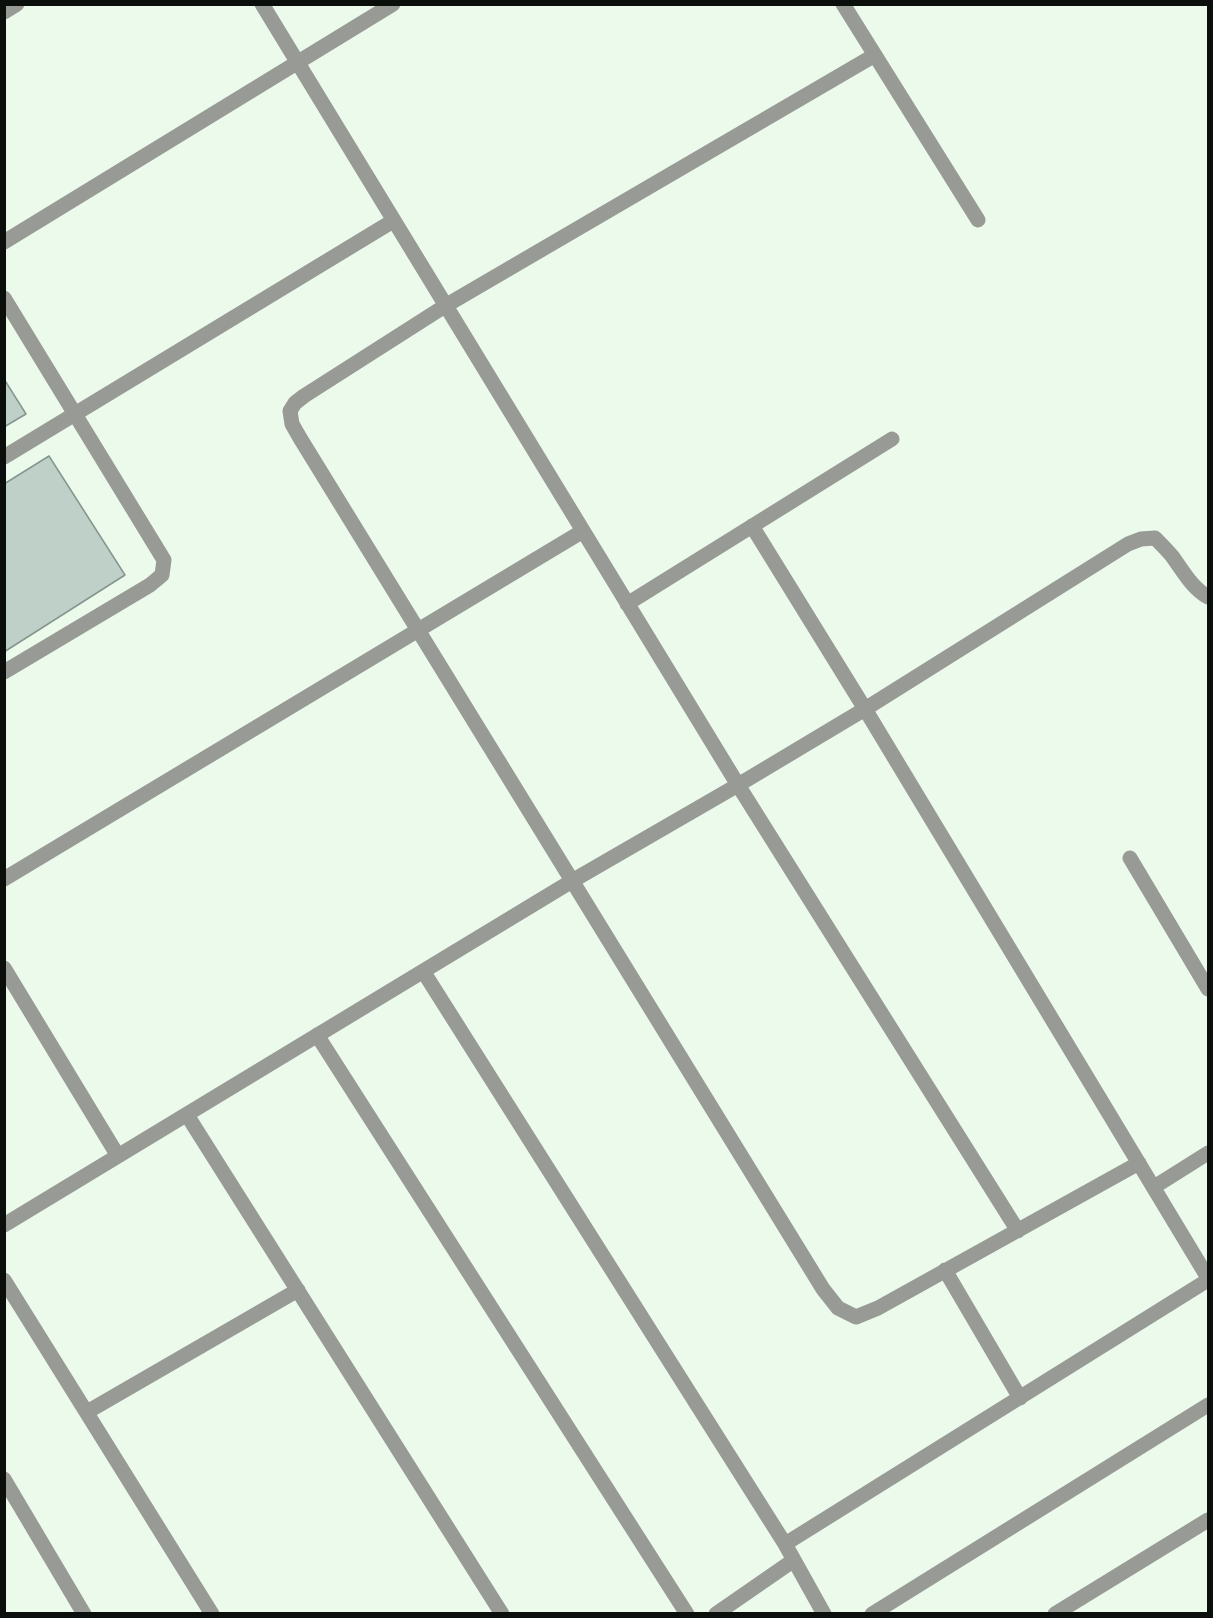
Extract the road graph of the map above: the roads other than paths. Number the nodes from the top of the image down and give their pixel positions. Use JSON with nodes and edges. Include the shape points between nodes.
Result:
{"nodes":[{"id":1,"x":17,"y":4,"type":"edge"},
{"id":2,"x":262,"y":4,"type":"edge"},
{"id":3,"x":393,"y":4,"type":"edge"},
{"id":4,"x":843,"y":4,"type":"edge"},
{"id":5,"x":4,"y":12,"type":"edge"},
{"id":6,"x":875,"y":55,"type":"junction"},
{"id":7,"x":298,"y":63,"type":"junction"},
{"id":8,"x":978,"y":220,"type":"dead end"},
{"id":9,"x":393,"y":221,"type":"junction"},
{"id":10,"x":4,"y":242,"type":"edge"},
{"id":11,"x":4,"y":298,"type":"edge"},
{"id":12,"x":445,"y":306,"type":"junction"},
{"id":13,"x":75,"y":414,"type":"junction"},
{"id":14,"x":892,"y":440,"type":"dead end"},
{"id":15,"x":4,"y":457,"type":"edge"},
{"id":16,"x":752,"y":526,"type":"junction"},
{"id":17,"x":583,"y":531,"type":"junction"},
{"id":18,"x":1206,"y":599,"type":"edge"},
{"id":19,"x":627,"y":604,"type":"junction"},
{"id":20,"x":418,"y":631,"type":"junction"},
{"id":21,"x":4,"y":672,"type":"edge"},
{"id":22,"x":865,"y":709,"type":"junction"},
{"id":23,"x":738,"y":785,"type":"junction"},
{"id":24,"x":1130,"y":858,"type":"dead end"},
{"id":25,"x":4,"y":879,"type":"edge"},
{"id":26,"x":572,"y":881,"type":"junction"},
{"id":27,"x":4,"y":968,"type":"edge"},
{"id":28,"x":423,"y":971,"type":"junction"},
{"id":29,"x":1209,"y":989,"type":"edge"},
{"id":30,"x":317,"y":1035,"type":"junction"},
{"id":31,"x":187,"y":1115,"type":"junction"},
{"id":32,"x":1209,"y":1154,"type":"edge"},
{"id":33,"x":118,"y":1156,"type":"junction"},
{"id":34,"x":1139,"y":1163,"type":"junction"},
{"id":35,"x":1154,"y":1187,"type":"junction"},
{"id":36,"x":4,"y":1225,"type":"edge"},
{"id":37,"x":1018,"y":1231,"type":"junction"},
{"id":38,"x":945,"y":1270,"type":"junction"},
{"id":39,"x":1209,"y":1279,"type":"edge"},
{"id":40,"x":4,"y":1280,"type":"edge"},
{"id":41,"x":298,"y":1290,"type":"junction"},
{"id":42,"x":1020,"y":1398,"type":"junction"},
{"id":43,"x":1209,"y":1405,"type":"edge"},
{"id":44,"x":87,"y":1412,"type":"junction"},
{"id":45,"x":4,"y":1479,"type":"edge"},
{"id":46,"x":1209,"y":1520,"type":"edge"},
{"id":47,"x":784,"y":1544,"type":"junction"},
{"id":48,"x":794,"y":1560,"type":"junction"},
{"id":49,"x":84,"y":1614,"type":"edge"},
{"id":50,"x":212,"y":1614,"type":"edge"},
{"id":51,"x":502,"y":1614,"type":"edge"},
{"id":52,"x":687,"y":1614,"type":"edge"},
{"id":53,"x":716,"y":1614,"type":"edge"},
{"id":54,"x":824,"y":1614,"type":"edge"},
{"id":55,"x":872,"y":1614,"type":"edge"},
{"id":56,"x":1055,"y":1614,"type":"edge"}],
"edges":[{"from":1,"to":5,"type":"street"},
{"from":2,"to":7,"type":"street"},
{"from":3,"to":7,"type":"street"},
{"from":4,"to":6,"type":"street"},
{"from":6,"to":8,"type":"street"},
{"from":6,"to":12,"type":"street"},
{"from":7,"to":9,"type":"street"},
{"from":7,"to":10,"type":"street"},
{"from":9,"to":12,"type":"street"},
{"from":9,"to":13,"type":"street"},
{"from":11,"to":13,"type":"street"},
{"from":12,"to":17,"type":"street"},
{"from":12,"to":20,"type":"street","via":[[304,396],[290,411],[300,438]]},
{"from":13,"to":15,"type":"street"},
{"from":13,"to":21,"type":"street","via":[[164,560],[162,575]]},
{"from":14,"to":16,"type":"street"},
{"from":16,"to":19,"type":"street"},
{"from":16,"to":22,"type":"street"},
{"from":17,"to":19,"type":"street"},
{"from":17,"to":20,"type":"street"},
{"from":18,"to":22,"type":"street","via":[[1155,538],[1141,539]]},
{"from":19,"to":23,"type":"street"},
{"from":20,"to":25,"type":"street"},
{"from":20,"to":26,"type":"street"},
{"from":22,"to":23,"type":"street"},
{"from":22,"to":34,"type":"street"},
{"from":23,"to":26,"type":"street"},
{"from":23,"to":37,"type":"street"},
{"from":24,"to":29,"type":"street"},
{"from":26,"to":28,"type":"street"},
{"from":26,"to":38,"type":"street","via":[[838,1308],[856,1317]]},
{"from":27,"to":33,"type":"street"},
{"from":28,"to":30,"type":"street"},
{"from":28,"to":47,"type":"street"},
{"from":30,"to":31,"type":"street"},
{"from":30,"to":52,"type":"street"},
{"from":31,"to":33,"type":"street"},
{"from":31,"to":41,"type":"street"},
{"from":32,"to":35,"type":"street"},
{"from":33,"to":36,"type":"street"},
{"from":34,"to":35,"type":"street"},
{"from":34,"to":37,"type":"street"},
{"from":35,"to":39,"type":"street"},
{"from":37,"to":38,"type":"street"},
{"from":38,"to":42,"type":"street"},
{"from":39,"to":42,"type":"street"},
{"from":40,"to":44,"type":"street"},
{"from":41,"to":44,"type":"street"},
{"from":41,"to":51,"type":"street"},
{"from":42,"to":47,"type":"street"},
{"from":43,"to":55,"type":"street"},
{"from":44,"to":50,"type":"street"},
{"from":45,"to":49,"type":"street"},
{"from":46,"to":56,"type":"street"},
{"from":47,"to":48,"type":"street"},
{"from":48,"to":53,"type":"street"},
{"from":48,"to":54,"type":"street"}]}
